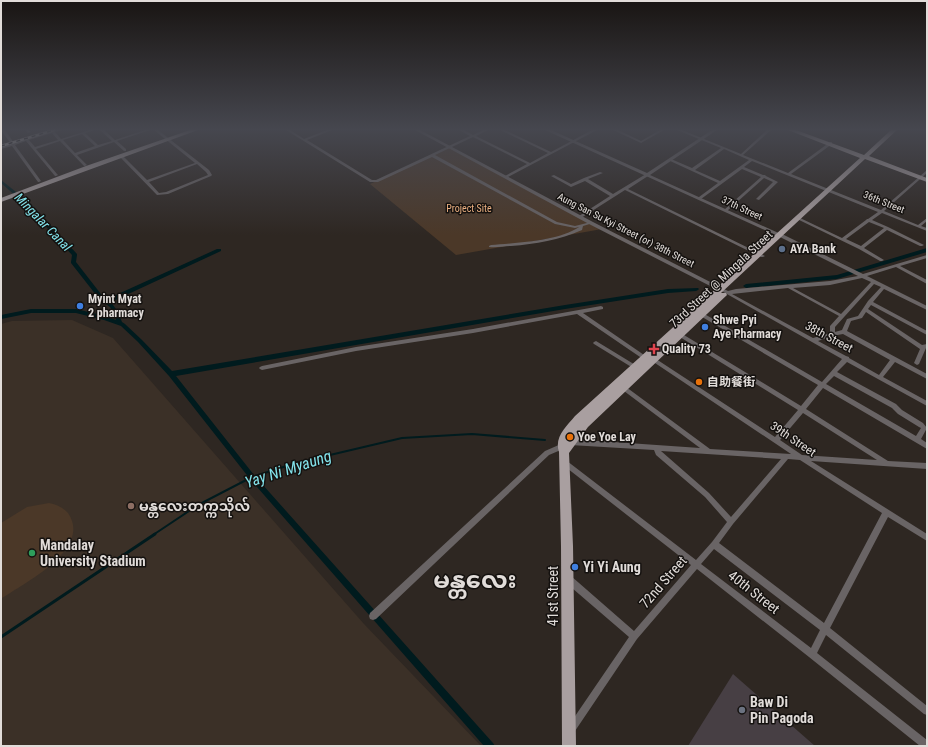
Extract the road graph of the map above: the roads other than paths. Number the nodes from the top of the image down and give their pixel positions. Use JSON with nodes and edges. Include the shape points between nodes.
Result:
{"nodes":[{"id":1,"x":28,"y":165,"type":"edge"},
{"id":2,"x":48,"y":165,"type":"edge"},
{"id":3,"x":84,"y":165,"type":"edge"},
{"id":4,"x":90,"y":165,"type":"edge"},
{"id":5,"x":132,"y":165,"type":"edge"},
{"id":6,"x":192,"y":165,"type":"edge"},
{"id":7,"x":200,"y":165,"type":"edge"},
{"id":8,"x":345,"y":165,"type":"edge"},
{"id":9,"x":411,"y":165,"type":"edge"},
{"id":10,"x":450,"y":165,"type":"edge"},
{"id":11,"x":486,"y":165,"type":"edge"},
{"id":12,"x":528,"y":165,"type":"edge"},
{"id":13,"x":624,"y":165,"type":"edge"},
{"id":14,"x":663,"y":165,"type":"edge"},
{"id":15,"x":681,"y":165,"type":"edge"},
{"id":16,"x":699,"y":165,"type":"edge"},
{"id":17,"x":744,"y":165,"type":"edge"},
{"id":18,"x":766,"y":165,"type":"edge"},
{"id":19,"x":801,"y":165,"type":"edge"},
{"id":20,"x":860,"y":165,"type":"edge"},
{"id":21,"x":891,"y":165,"type":"edge"},
{"id":22,"x":741,"y":167,"type":"junction"},
{"id":23,"x":692,"y":170,"type":"junction"},
{"id":24,"x":601,"y":173,"type":"dead end"},
{"id":25,"x":789,"y":174,"type":"junction"},
{"id":26,"x":56,"y":175,"type":"junction"},
{"id":27,"x":647,"y":175,"type":"junction"},
{"id":28,"x":508,"y":176,"type":"junction"},
{"id":29,"x":553,"y":176,"type":"dead end"},
{"id":30,"x":764,"y":176,"type":"junction"},
{"id":31,"x":925,"y":177,"type":"edge"},
{"id":32,"x":585,"y":179,"type":"junction"},
{"id":33,"x":39,"y":181,"type":"junction"},
{"id":34,"x":146,"y":182,"type":"junction"},
{"id":35,"x":721,"y":183,"type":"junction"},
{"id":36,"x":626,"y":189,"type":"junction"},
{"id":37,"x":18,"y":191,"type":"junction"},
{"id":38,"x":832,"y":191,"type":"junction"},
{"id":39,"x":10,"y":194,"type":"junction"},
{"id":40,"x":1,"y":195,"type":"edge"},
{"id":41,"x":613,"y":196,"type":"junction"},
{"id":42,"x":700,"y":198,"type":"junction"},
{"id":43,"x":758,"y":198,"type":"dead end"},
{"id":44,"x":1,"y":200,"type":"edge"},
{"id":45,"x":726,"y":210,"type":"junction"},
{"id":46,"x":882,"y":211,"type":"junction"},
{"id":47,"x":580,"y":217,"type":"junction"},
{"id":48,"x":927,"y":218,"type":"edge"},
{"id":49,"x":800,"y":219,"type":"junction"},
{"id":50,"x":868,"y":220,"type":"junction"},
{"id":51,"x":591,"y":222,"type":"junction"},
{"id":52,"x":581,"y":226,"type":"junction"},
{"id":53,"x":919,"y":226,"type":"junction"},
{"id":54,"x":887,"y":228,"type":"junction"},
{"id":55,"x":927,"y":230,"type":"edge"},
{"id":56,"x":782,"y":236,"type":"junction"},
{"id":57,"x":843,"y":239,"type":"junction"},
{"id":58,"x":922,"y":245,"type":"dead end"},
{"id":59,"x":491,"y":246,"type":"dead end"},
{"id":60,"x":862,"y":248,"type":"junction"},
{"id":61,"x":761,"y":255,"type":"junction"},
{"id":62,"x":926,"y":257,"type":"edge"},
{"id":63,"x":882,"y":260,"type":"dead end"},
{"id":64,"x":897,"y":266,"type":"junction"},
{"id":65,"x":862,"y":276,"type":"junction"},
{"id":66,"x":874,"y":281,"type":"junction"},
{"id":67,"x":927,"y":282,"type":"edge"},
{"id":68,"x":884,"y":286,"type":"junction"},
{"id":69,"x":790,"y":288,"type":"junction"},
{"id":70,"x":725,"y":291,"type":"junction"},
{"id":71,"x":870,"y":302,"type":"junction"},
{"id":72,"x":601,"y":308,"type":"dead end"},
{"id":73,"x":927,"y":308,"type":"edge"},
{"id":74,"x":865,"y":309,"type":"junction"},
{"id":75,"x":579,"y":313,"type":"junction"},
{"id":76,"x":698,"y":313,"type":"junction"},
{"id":77,"x":842,"y":316,"type":"junction"},
{"id":78,"x":844,"y":332,"type":"junction"},
{"id":79,"x":676,"y":333,"type":"junction"},
{"id":80,"x":927,"y":333,"type":"edge"},
{"id":81,"x":832,"y":334,"type":"junction"},
{"id":82,"x":814,"y":340,"type":"junction"},
{"id":83,"x":596,"y":343,"type":"dead end"},
{"id":84,"x":925,"y":347,"type":"edge"},
{"id":85,"x":649,"y":358,"type":"junction"},
{"id":86,"x":848,"y":358,"type":"junction"},
{"id":87,"x":894,"y":359,"type":"junction"},
{"id":88,"x":917,"y":363,"type":"dead end"},
{"id":89,"x":635,"y":367,"type":"junction"},
{"id":90,"x":262,"y":368,"type":"dead end"},
{"id":91,"x":834,"y":373,"type":"junction"},
{"id":92,"x":880,"y":376,"type":"junction"},
{"id":93,"x":927,"y":377,"type":"edge"},
{"id":94,"x":621,"y":385,"type":"junction"},
{"id":95,"x":822,"y":385,"type":"junction"},
{"id":96,"x":927,"y":404,"type":"edge"},
{"id":97,"x":803,"y":410,"type":"junction"},
{"id":98,"x":917,"y":440,"type":"junction"},
{"id":99,"x":776,"y":441,"type":"junction"},
{"id":100,"x":927,"y":446,"type":"edge"},
{"id":101,"x":564,"y":448,"type":"junction"},
{"id":102,"x":657,"y":448,"type":"junction"},
{"id":103,"x":710,"y":452,"type":"junction"},
{"id":104,"x":787,"y":456,"type":"junction"},
{"id":105,"x":799,"y":457,"type":"junction"},
{"id":106,"x":888,"y":463,"type":"junction"},
{"id":107,"x":927,"y":466,"type":"edge"},
{"id":108,"x":886,"y":512,"type":"junction"},
{"id":109,"x":731,"y":522,"type":"junction"},
{"id":110,"x":927,"y":538,"type":"edge"},
{"id":111,"x":714,"y":544,"type":"junction"},
{"id":112,"x":696,"y":563,"type":"junction"},
{"id":113,"x":568,"y":579,"type":"junction"},
{"id":114,"x":376,"y":614,"type":"dead end"},
{"id":115,"x":825,"y":629,"type":"junction"},
{"id":116,"x":634,"y":636,"type":"junction"},
{"id":117,"x":812,"y":654,"type":"junction"},
{"id":118,"x":927,"y":711,"type":"edge"},
{"id":119,"x":569,"y":732,"type":"junction"},
{"id":120,"x":569,"y":746,"type":"edge"},
{"id":121,"x":927,"y":746,"type":"edge"}],
"edges":[{"from":1,"to":33,"type":"street"},
{"from":2,"to":26,"type":"street"},
{"from":3,"to":26,"type":"main road"},
{"from":4,"to":37,"type":"main road"},
{"from":5,"to":34,"type":"street"},
{"from":6,"to":34,"type":"street"},
{"from":7,"to":34,"type":"street","via":[[210,175],[167,193],[158,194]]},
{"from":8,"to":9,"type":"street","via":[[371,181],[377,181]]},
{"from":10,"to":52,"type":"street","via":[[556,223]]},
{"from":11,"to":28,"type":"street","name":"Aung San Su Kyi Street (or) 38th Street"},
{"from":12,"to":28,"type":"street"},
{"from":13,"to":27,"type":"street","name":"37th Street"},
{"from":14,"to":27,"type":"street"},
{"from":15,"to":23,"type":"street"},
{"from":16,"to":23,"type":"street"},
{"from":17,"to":22,"type":"street"},
{"from":18,"to":25,"type":"street","name":"36th Street"},
{"from":19,"to":25,"type":"street"},
{"from":20,"to":38,"type":"main road","name":"73rd Street @ Mingala Street"},
{"from":21,"to":31,"type":"main road"},
{"from":22,"to":30,"type":"street"},
{"from":22,"to":35,"type":"street"},
{"from":23,"to":35,"type":"street"},
{"from":24,"to":32,"type":"street"},
{"from":25,"to":38,"type":"street","name":"36th Street"},
{"from":26,"to":33,"type":"main road"},
{"from":27,"to":36,"type":"street"},
{"from":27,"to":42,"type":"street","name":"37th Street"},
{"from":28,"to":47,"type":"street","name":"Aung San Su Kyi Street (or) 38th Street"},
{"from":29,"to":32,"type":"street","via":[[571,186]]},
{"from":30,"to":43,"type":"street","via":[[776,182]]},
{"from":30,"to":45,"type":"street"},
{"from":31,"to":46,"type":"street"},
{"from":32,"to":41,"type":"street"},
{"from":33,"to":37,"type":"main road"},
{"from":35,"to":42,"type":"street"},
{"from":36,"to":41,"type":"street"},
{"from":36,"to":61,"type":"street"},
{"from":37,"to":39,"type":"main road"},
{"from":38,"to":46,"type":"street","name":"36th Street"},
{"from":38,"to":49,"type":"main road","name":"73rd Street @ Mingala Street"},
{"from":39,"to":40,"type":"main road"},
{"from":39,"to":44,"type":"main road"},
{"from":41,"to":47,"type":"street"},
{"from":42,"to":45,"type":"street","name":"37th Street"},
{"from":45,"to":56,"type":"street","name":"37th Street"},
{"from":46,"to":50,"type":"street"},
{"from":46,"to":53,"type":"street","name":"36th Street"},
{"from":47,"to":51,"type":"street","name":"Aung San Su Kyi Street (or) 38th Street"},
{"from":48,"to":53,"type":"street"},
{"from":49,"to":56,"type":"main road","name":"73rd Street @ Mingala Street"},
{"from":49,"to":57,"type":"street"},
{"from":50,"to":54,"type":"street"},
{"from":50,"to":57,"type":"street"},
{"from":51,"to":52,"type":"street"},
{"from":51,"to":70,"type":"street","name":"Aung San Su Kyi Street (or) 38th Street"},
{"from":52,"to":59,"type":"street","via":[[571,233],[555,238]]},
{"from":53,"to":55,"type":"street","name":"36th Street"},
{"from":54,"to":58,"type":"street"},
{"from":54,"to":60,"type":"street"},
{"from":56,"to":61,"type":"main road","name":"73rd Street @ Mingala Street"},
{"from":56,"to":65,"type":"street","name":"37th Street"},
{"from":57,"to":60,"type":"street"},
{"from":60,"to":63,"type":"street"},
{"from":61,"to":70,"type":"main road","name":"73rd Street @ Mingala Street"},
{"from":62,"to":64,"type":"street"},
{"from":64,"to":65,"type":"street"},
{"from":64,"to":67,"type":"street"},
{"from":65,"to":66,"type":"street","name":"37th Street"},
{"from":65,"to":69,"type":"street"},
{"from":66,"to":68,"type":"street","name":"37th Street"},
{"from":66,"to":77,"type":"street"},
{"from":68,"to":71,"type":"street"},
{"from":68,"to":73,"type":"street","name":"37th Street"},
{"from":69,"to":70,"type":"street"},
{"from":69,"to":77,"type":"street"},
{"from":70,"to":76,"type":"main road","name":"73rd Street @ Mingala Street"},
{"from":70,"to":82,"type":"street","name":"38th Street"},
{"from":71,"to":74,"type":"street"},
{"from":71,"to":80,"type":"street"},
{"from":72,"to":75,"type":"street"},
{"from":74,"to":78,"type":"street","via":[[860,317],[849,320]]},
{"from":74,"to":84,"type":"street"},
{"from":75,"to":85,"type":"street","name":"39th Street"},
{"from":75,"to":90,"type":"street","via":[[356,349]]},
{"from":76,"to":79,"type":"main road","name":"73rd Street @ Mingala Street"},
{"from":76,"to":95,"type":"street"},
{"from":77,"to":81,"type":"street","via":[[832,329]]},
{"from":78,"to":81,"type":"street"},
{"from":78,"to":87,"type":"street"},
{"from":79,"to":85,"type":"main road","name":"73rd Street @ Mingala Street"},
{"from":79,"to":97,"type":"street"},
{"from":81,"to":82,"type":"street"},
{"from":82,"to":86,"type":"street","name":"38th Street"},
{"from":83,"to":89,"type":"street"},
{"from":84,"to":88,"type":"street"},
{"from":85,"to":89,"type":"main road","name":"73rd Street @ Mingala Street"},
{"from":85,"to":94,"type":"main road","name":"73rd Street @ Mingala Street"},
{"from":85,"to":99,"type":"street","name":"39th Street"},
{"from":86,"to":91,"type":"street"},
{"from":86,"to":92,"type":"street","name":"38th Street"},
{"from":87,"to":92,"type":"street"},
{"from":87,"to":93,"type":"street"},
{"from":89,"to":94,"type":"main road","name":"73rd Street @ Mingala Street"},
{"from":91,"to":95,"type":"street"},
{"from":91,"to":98,"type":"street","via":[[894,406],[921,425],[924,428]]},
{"from":92,"to":96,"type":"street","name":"38th Street"},
{"from":94,"to":101,"type":"main road","name":"73rd Street @ Mingala Street","via":[[582,421]]},
{"from":94,"to":103,"type":"street"},
{"from":95,"to":97,"type":"street"},
{"from":95,"to":98,"type":"street"},
{"from":97,"to":99,"type":"street"},
{"from":97,"to":106,"type":"street"},
{"from":98,"to":100,"type":"street"},
{"from":99,"to":105,"type":"street","name":"39th Street"},
{"from":101,"to":102,"type":"street"},
{"from":101,"to":112,"type":"street","name":"40th Street"},
{"from":101,"to":113,"type":"main road","name":"41st Street"},
{"from":101,"to":114,"type":"street","via":[[547,453]]},
{"from":102,"to":103,"type":"street"},
{"from":102,"to":109,"type":"street","via":[[658,453],[707,495]]},
{"from":103,"to":104,"type":"street"},
{"from":104,"to":105,"type":"street"},
{"from":104,"to":109,"type":"street","name":"72nd Street"},
{"from":105,"to":106,"type":"street"},
{"from":105,"to":108,"type":"street","name":"39th Street"},
{"from":106,"to":107,"type":"street"},
{"from":108,"to":110,"type":"street","name":"39th Street"},
{"from":108,"to":115,"type":"street"},
{"from":109,"to":111,"type":"street","name":"72nd Street"},
{"from":111,"to":112,"type":"street","name":"72nd Street"},
{"from":111,"to":115,"type":"street"},
{"from":112,"to":116,"type":"street","name":"72nd Street"},
{"from":112,"to":117,"type":"street","name":"40th Street"},
{"from":113,"to":116,"type":"street"},
{"from":113,"to":119,"type":"main road","name":"41st Street"},
{"from":115,"to":117,"type":"street"},
{"from":115,"to":118,"type":"street"},
{"from":116,"to":119,"type":"street","name":"72nd Street"},
{"from":117,"to":121,"type":"street","name":"40th Street"},
{"from":119,"to":120,"type":"main road","name":"41st Street"}]}
